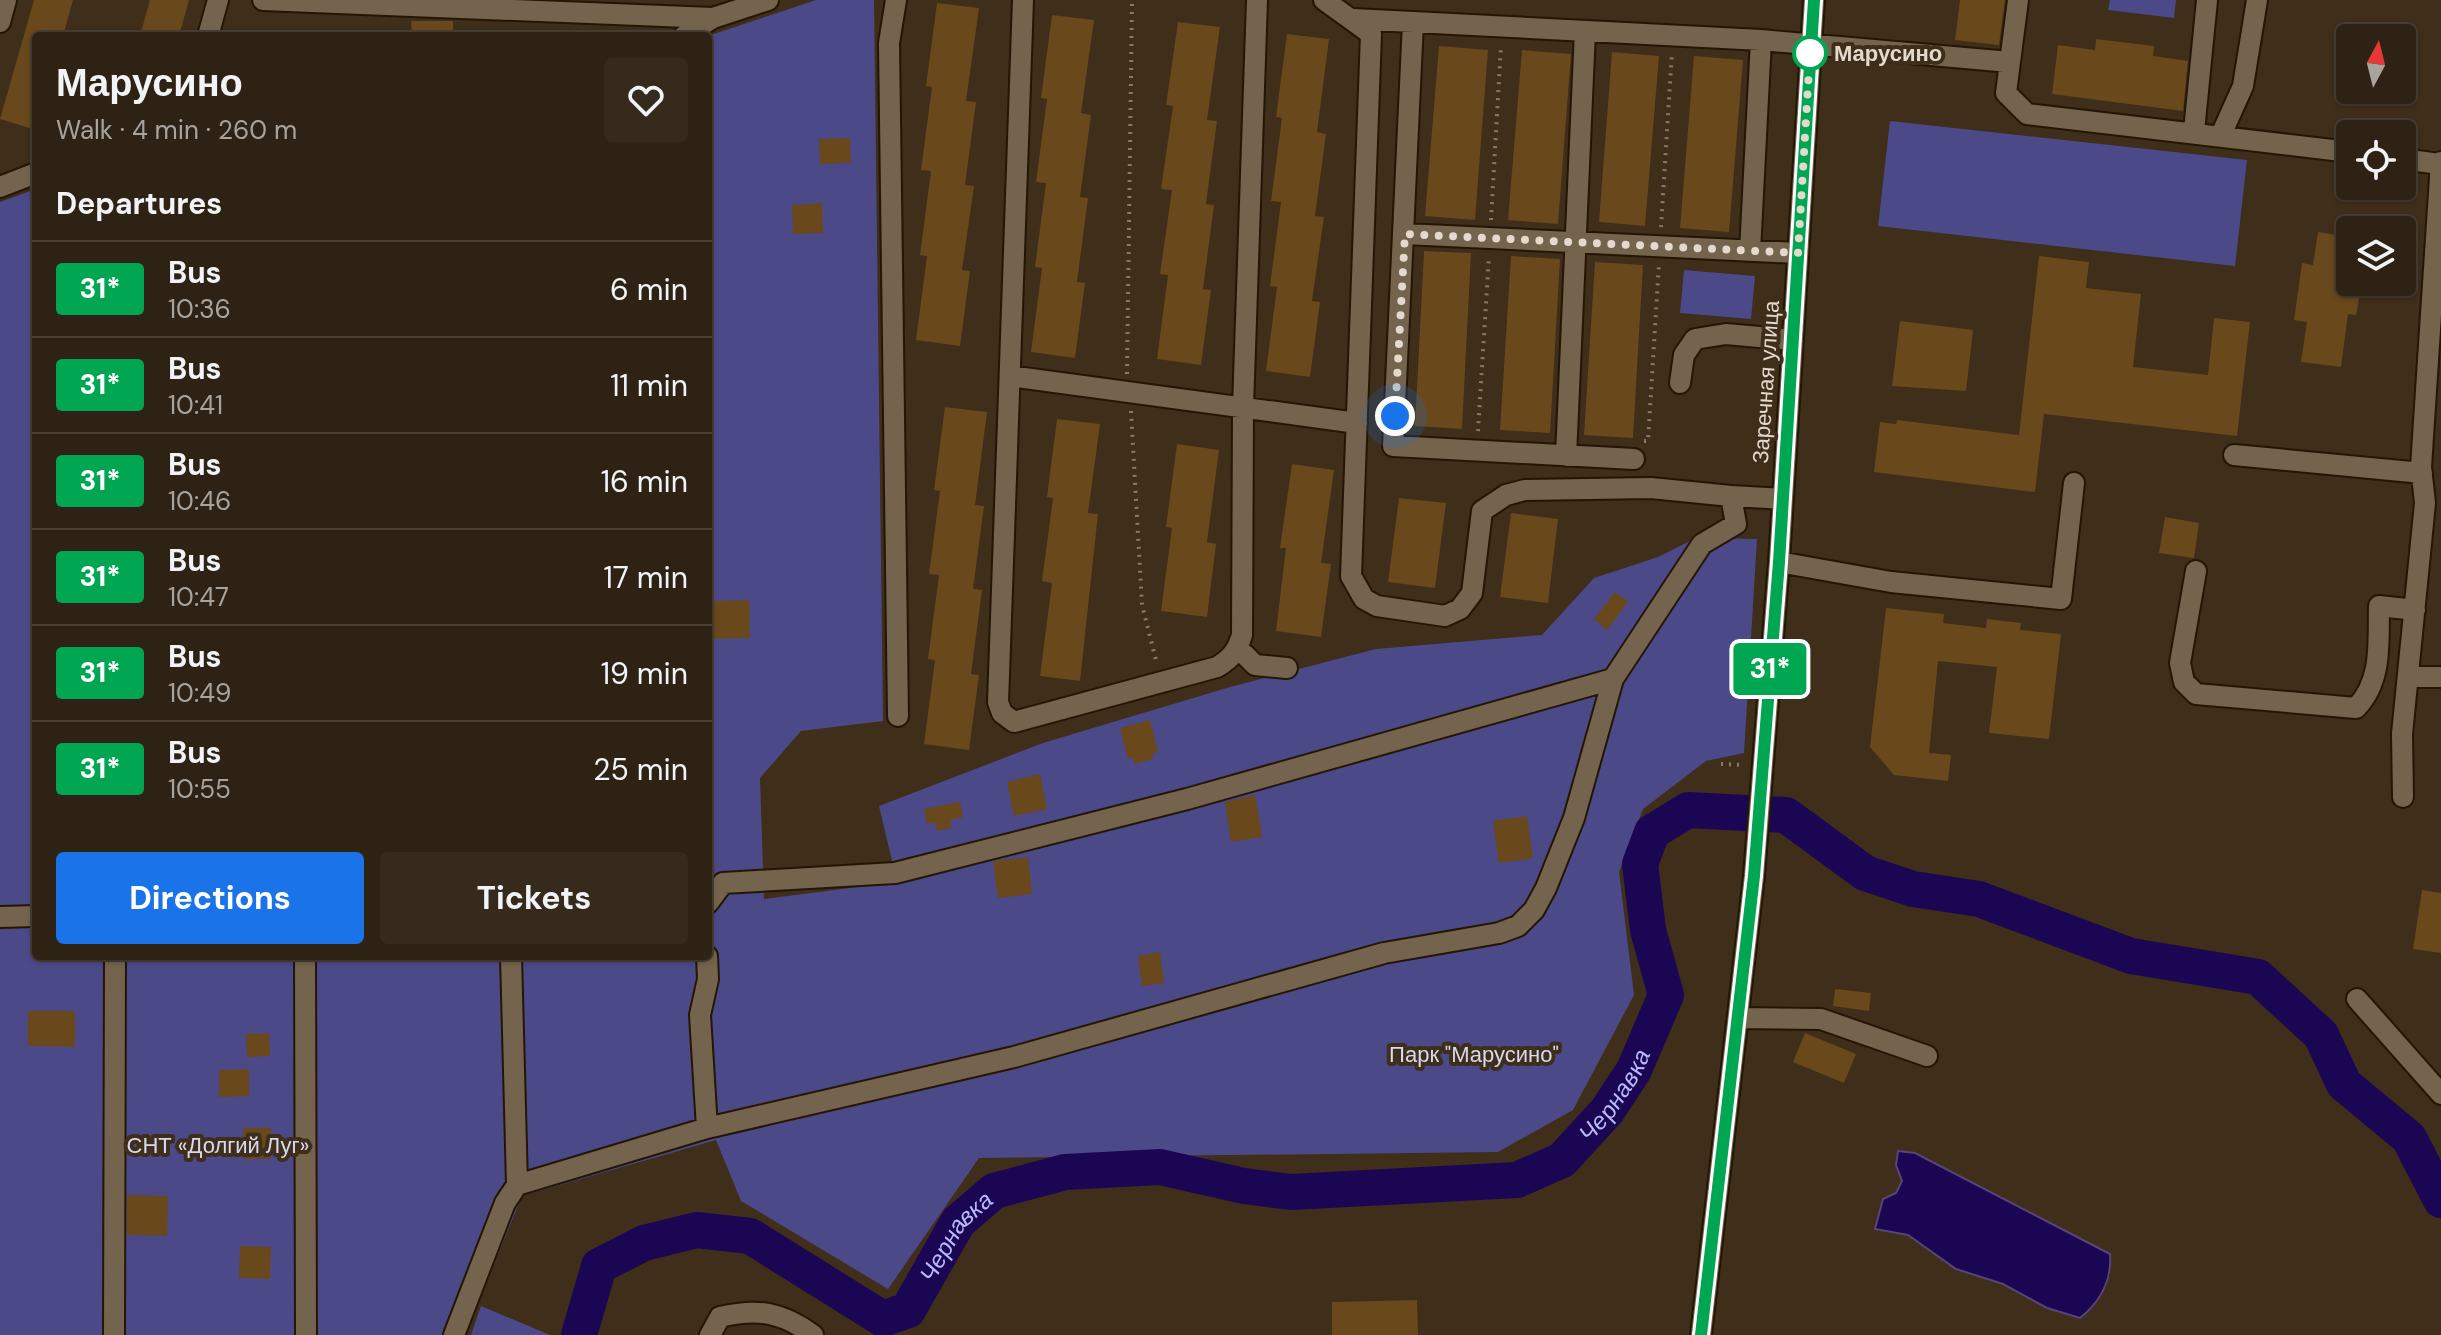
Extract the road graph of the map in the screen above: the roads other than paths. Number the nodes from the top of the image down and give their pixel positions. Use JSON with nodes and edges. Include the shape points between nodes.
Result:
{"nodes":[{"id":1,"x":6,"y":0,"type":"edge"},
{"id":2,"x":218,"y":0,"type":"edge"},
{"id":3,"x":263,"y":0,"type":"edge"},
{"id":4,"x":687,"y":0,"type":"edge"},
{"id":5,"x":768,"y":0,"type":"edge"},
{"id":6,"x":896,"y":0,"type":"edge"},
{"id":7,"x":1023,"y":0,"type":"edge"},
{"id":8,"x":1257,"y":0,"type":"edge"},
{"id":9,"x":1324,"y":0,"type":"edge"},
{"id":10,"x":1814,"y":0,"type":"edge"},
{"id":11,"x":2018,"y":0,"type":"edge"},
{"id":12,"x":2207,"y":0,"type":"edge"},
{"id":13,"x":2257,"y":0,"type":"edge"},
{"id":14,"x":713,"y":18,"type":"junction"},
{"id":15,"x":1353,"y":19,"type":"junction"},
{"id":16,"x":0,"y":22,"type":"edge"},
{"id":17,"x":1413,"y":22,"type":"junction"},
{"id":18,"x":1585,"y":31,"type":"junction"},
{"id":19,"x":209,"y":32,"type":"edge"},
{"id":20,"x":690,"y":32,"type":"edge"},
{"id":21,"x":1761,"y":40,"type":"junction"},
{"id":22,"x":1811,"y":43,"type":"junction"},
{"id":23,"x":2010,"y":62,"type":"junction"},
{"id":24,"x":2194,"y":131,"type":"junction"},
{"id":25,"x":2221,"y":135,"type":"junction"},
{"id":26,"x":2336,"y":150,"type":"edge"},
{"id":27,"x":2416,"y":160,"type":"edge"},
{"id":28,"x":2441,"y":163,"type":"edge"},
{"id":29,"x":32,"y":175,"type":"edge"},
{"id":30,"x":0,"y":187,"type":"edge"},
{"id":31,"x":1405,"y":234,"type":"junction"},
{"id":32,"x":1575,"y":242,"type":"junction"},
{"id":33,"x":1750,"y":251,"type":"junction"},
{"id":34,"x":1798,"y":253,"type":"junction"},
{"id":35,"x":1793,"y":340,"type":"junction"},
{"id":36,"x":1010,"y":376,"type":"junction"},
{"id":37,"x":1680,"y":383,"type":"dead end"},
{"id":38,"x":1243,"y":407,"type":"junction"},
{"id":39,"x":1357,"y":423,"type":"junction"},
{"id":40,"x":2234,"y":455,"type":"dead end"},
{"id":41,"x":1566,"y":456,"type":"junction"},
{"id":42,"x":1634,"y":459,"type":"dead end"},
{"id":43,"x":2429,"y":481,"type":"edge"},
{"id":44,"x":2074,"y":483,"type":"dead end"},
{"id":45,"x":1731,"y":496,"type":"junction"},
{"id":46,"x":1783,"y":499,"type":"junction"},
{"id":47,"x":1779,"y":562,"type":"junction"},
{"id":48,"x":2196,"y":571,"type":"dead end"},
{"id":49,"x":2415,"y":610,"type":"junction"},
{"id":50,"x":1238,"y":648,"type":"junction"},
{"id":51,"x":1287,"y":668,"type":"dead end"},
{"id":52,"x":2408,"y":677,"type":"junction"},
{"id":53,"x":2441,"y":677,"type":"edge"},
{"id":54,"x":1613,"y":679,"type":"junction"},
{"id":55,"x":898,"y":716,"type":"dead end"},
{"id":56,"x":2403,"y":797,"type":"dead end"},
{"id":57,"x":712,"y":898,"type":"edge"},
{"id":58,"x":32,"y":916,"type":"edge"},
{"id":59,"x":0,"y":917,"type":"edge"},
{"id":60,"x":115,"y":960,"type":"edge"},
{"id":61,"x":305,"y":960,"type":"edge"},
{"id":62,"x":511,"y":960,"type":"edge"},
{"id":63,"x":707,"y":960,"type":"edge"},
{"id":64,"x":2357,"y":999,"type":"dead end"},
{"id":65,"x":1738,"y":1018,"type":"junction"},
{"id":66,"x":1927,"y":1056,"type":"dead end"},
{"id":67,"x":2441,"y":1095,"type":"edge"},
{"id":68,"x":2441,"y":1107,"type":"edge"},
{"id":69,"x":707,"y":1128,"type":"junction"},
{"id":70,"x":517,"y":1185,"type":"junction"},
{"id":71,"x":114,"y":1335,"type":"edge"},
{"id":72,"x":306,"y":1335,"type":"edge"},
{"id":73,"x":454,"y":1335,"type":"edge"},
{"id":74,"x":710,"y":1335,"type":"edge"},
{"id":75,"x":813,"y":1335,"type":"edge"},
{"id":76,"x":1701,"y":1335,"type":"edge"}],
"edges":[{"from":1,"to":16,"type":"street"},
{"from":2,"to":19,"type":"street"},
{"from":3,"to":14,"type":"street"},
{"from":4,"to":14,"type":"street"},
{"from":5,"to":14,"type":"street"},
{"from":6,"to":55,"type":"street","via":[[889,43]]},
{"from":7,"to":36,"type":"street"},
{"from":8,"to":38,"type":"street"},
{"from":9,"to":15,"type":"street"},
{"from":10,"to":22,"type":"street","name":"Заречная улица"},
{"from":11,"to":23,"type":"street"},
{"from":12,"to":24,"type":"street"},
{"from":13,"to":25,"type":"street","via":[[2243,86]]},
{"from":14,"to":20,"type":"street"},
{"from":15,"to":17,"type":"street"},
{"from":15,"to":39,"type":"street","via":[[1371,34]]},
{"from":17,"to":18,"type":"street"},
{"from":17,"to":31,"type":"street"},
{"from":18,"to":21,"type":"street"},
{"from":18,"to":32,"type":"street"},
{"from":21,"to":22,"type":"street"},
{"from":21,"to":33,"type":"street"},
{"from":22,"to":23,"type":"street"},
{"from":22,"to":34,"type":"street","name":"Заречная улица"},
{"from":23,"to":24,"type":"street","via":[[2006,93],[2027,114]]},
{"from":24,"to":25,"type":"street"},
{"from":25,"to":26,"type":"street"},
{"from":27,"to":28,"type":"street"},
{"from":28,"to":43,"type":"street"},
{"from":29,"to":30,"type":"street"},
{"from":31,"to":32,"type":"street"},
{"from":31,"to":41,"type":"street","via":[[1393,446]]},
{"from":32,"to":33,"type":"street"},
{"from":32,"to":41,"type":"street"},
{"from":33,"to":34,"type":"street"},
{"from":34,"to":35,"type":"street","name":"Заречная улица"},
{"from":35,"to":37,"type":"street","via":[[1726,334],[1695,339],[1684,355]]},
{"from":35,"to":46,"type":"street","name":"Заречная улица"},
{"from":36,"to":38,"type":"street"},
{"from":36,"to":50,"type":"street","via":[[998,702],[1002,713],[1014,722],[1217,667]]},
{"from":38,"to":39,"type":"street"},
{"from":38,"to":50,"type":"street"},
{"from":39,"to":45,"type":"street","via":[[1351,576],[1364,599],[1377,606],[1445,616],[1460,609],[1472,593],[1482,511],[1506,495],[1525,490],[1651,488]]},
{"from":40,"to":43,"type":"street"},
{"from":41,"to":42,"type":"street"},
{"from":43,"to":49,"type":"street"},
{"from":44,"to":47,"type":"street","via":[[2061,599],[1891,582]]},
{"from":45,"to":46,"type":"street"},
{"from":45,"to":54,"type":"street","via":[[1736,524],[1702,544]]},
{"from":46,"to":47,"type":"street","name":"Заречная улица"},
{"from":47,"to":65,"type":"street","name":"Заречная улица"},
{"from":48,"to":49,"type":"street","via":[[2180,663],[2184,682],[2196,694],[2356,708],[2376,673],[2379,606]]},
{"from":49,"to":52,"type":"street"},
{"from":50,"to":51,"type":"street","via":[[1255,665]]},
{"from":52,"to":53,"type":"street"},
{"from":52,"to":56,"type":"street"},
{"from":54,"to":57,"type":"street","via":[[1187,799],[895,873],[723,883]]},
{"from":54,"to":69,"type":"street","via":[[1574,818],[1546,888],[1518,926],[1384,953],[1014,1057]]},
{"from":58,"to":59,"type":"street"},
{"from":60,"to":71,"type":"street"},
{"from":61,"to":72,"type":"street"},
{"from":62,"to":70,"type":"street"},
{"from":63,"to":69,"type":"street","via":[[700,1015]]},
{"from":64,"to":67,"type":"street"},
{"from":65,"to":66,"type":"street","via":[[1821,1019]]},
{"from":65,"to":76,"type":"street","name":"Заречная улица"},
{"from":67,"to":68,"type":"street"},
{"from":69,"to":70,"type":"street"},
{"from":70,"to":73,"type":"street","via":[[505,1203]]},
{"from":74,"to":75,"type":"street","via":[[720,1317],[745,1311],[772,1312]]}]}
